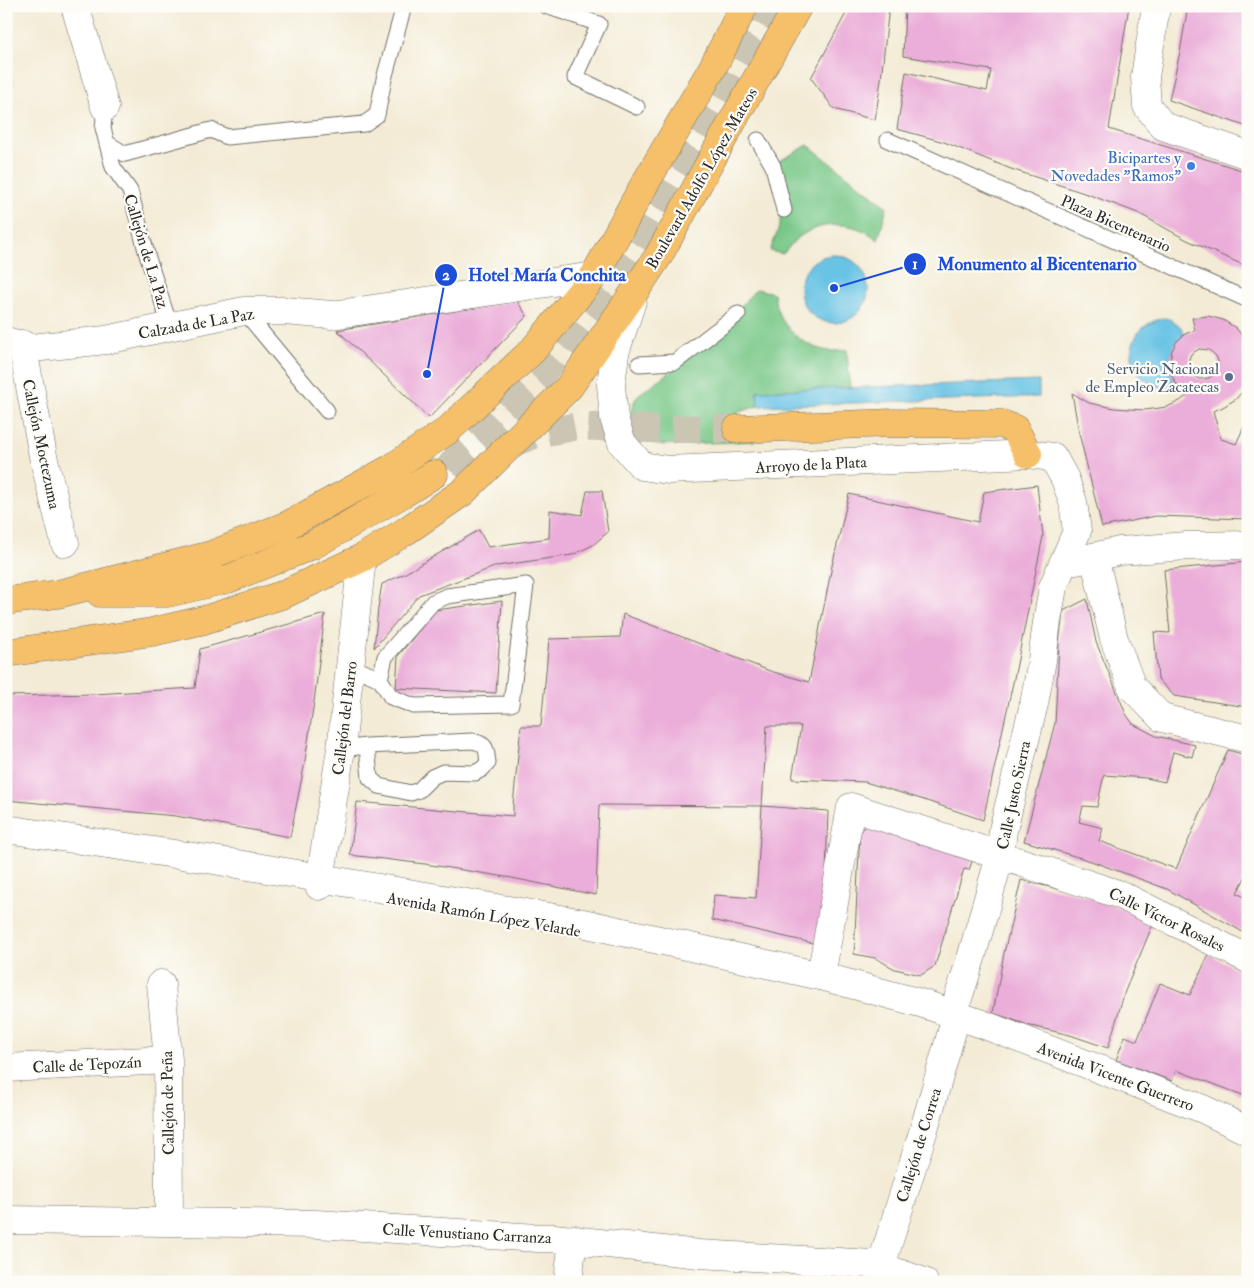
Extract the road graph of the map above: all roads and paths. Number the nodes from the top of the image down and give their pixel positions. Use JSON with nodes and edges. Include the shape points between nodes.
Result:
{"nodes":[{"id":1,"x":75,"y":6,"type":"edge"},
{"id":2,"x":404,"y":6,"type":"edge"},
{"id":3,"x":546,"y":6,"type":"edge"},
{"id":4,"x":744,"y":6,"type":"edge"},
{"id":5,"x":798,"y":6,"type":"edge"},
{"id":6,"x":1156,"y":6,"type":"edge"},
{"id":7,"x":637,"y":106,"type":"dead end"},
{"id":8,"x":105,"y":107,"type":"joint"},
{"id":9,"x":758,"y":140,"type":"dead end"},
{"id":10,"x":888,"y":140,"type":"dead end"},
{"id":11,"x":107,"y":143,"type":"junction"},
{"id":12,"x":1248,"y":155,"type":"edge"},
{"id":13,"x":784,"y":210,"type":"dead end"},
{"id":14,"x":594,"y":276,"type":"junction"},
{"id":15,"x":636,"y":291,"type":"junction"},
{"id":16,"x":1248,"y":300,"type":"edge"},
{"id":17,"x":244,"y":311,"type":"junction"},
{"id":18,"x":738,"y":314,"type":"dead end"},
{"id":19,"x":170,"y":326,"type":"junction"},
{"id":20,"x":14,"y":343,"type":"edge"},
{"id":21,"x":640,"y":364,"type":"dead end"},
{"id":22,"x":327,"y":411,"type":"dead end"},
{"id":23,"x":737,"y":429,"type":"tunnel mouth"},
{"id":24,"x":1028,"y":454,"type":"junction"},
{"id":25,"x":434,"y":474,"type":"tunnel mouth"},
{"id":26,"x":65,"y":543,"type":"dead end"},
{"id":27,"x":1248,"y":545,"type":"edge"},
{"id":28,"x":1094,"y":557,"type":"junction"},
{"id":29,"x":362,"y":558,"type":"junction"},
{"id":30,"x":1063,"y":563,"type":"junction"},
{"id":31,"x":58,"y":594,"type":"junction"},
{"id":32,"x":6,"y":601,"type":"edge"},
{"id":33,"x":6,"y":652,"type":"edge"},
{"id":34,"x":350,"y":666,"type":"junction"},
{"id":35,"x":380,"y":679,"type":"junction"},
{"id":36,"x":1248,"y":739,"type":"edge"},
{"id":37,"x":367,"y":746,"type":"junction"},
{"id":38,"x":341,"y":749,"type":"junction"},
{"id":39,"x":6,"y":829,"type":"edge"},
{"id":40,"x":6,"y":840,"type":"edge"},
{"id":41,"x":1000,"y":856,"type":"junction"},
{"id":42,"x":320,"y":882,"type":"junction"},
{"id":43,"x":1248,"y":958,"type":"edge"},
{"id":44,"x":821,"y":976,"type":"junction"},
{"id":45,"x":161,"y":984,"type":"dead end"},
{"id":46,"x":953,"y":1019,"type":"junction"},
{"id":47,"x":168,"y":1060,"type":"junction"},
{"id":48,"x":6,"y":1068,"type":"edge"},
{"id":49,"x":1248,"y":1131,"type":"edge"},
{"id":50,"x":6,"y":1220,"type":"edge"},
{"id":51,"x":169,"y":1222,"type":"junction"},
{"id":52,"x":573,"y":1239,"type":"junction"},
{"id":53,"x":864,"y":1270,"type":"edge"},
{"id":54,"x":568,"y":1282,"type":"edge"},
{"id":55,"x":924,"y":1282,"type":"edge"}],
"edges":[{"from":1,"to":8,"type":"street","name":"Callejón de La Paz"},
{"from":2,"to":11,"type":"lane","via":[[377,114],[364,124],[227,137],[211,130],[124,154]]},
{"from":3,"to":7,"type":"lane","via":[[599,24],[575,77]]},
{"from":4,"to":14,"type":"main road","via":[[713,67]]},
{"from":5,"to":15,"type":"main road","name":"Boulevard Adolfo López Mateos"},
{"from":6,"to":12,"type":"street","via":[[1145,77],[1147,106],[1163,126]]},
{"from":8,"to":11,"type":"lane","name":"Callejón de La Paz","via":[[103,128]]},
{"from":9,"to":13,"type":"lane","via":[[773,166]]},
{"from":10,"to":16,"type":"lane","name":"Plaza Bicentenario"},
{"from":11,"to":19,"type":"lane","name":"Callejón de La Paz","via":[[113,167],[130,191]]},
{"from":14,"to":17,"type":"street","name":"Calzada de La Paz","via":[[332,315]]},
{"from":14,"to":31,"type":"main road","via":[[533,350],[447,431],[390,469],[288,524],[211,555]]},
{"from":15,"to":24,"type":"street","name":"Arroyo de la Plata","via":[[614,353],[610,385],[614,418],[622,442],[642,466],[668,470]]},
{"from":15,"to":29,"type":"main road","name":"Boulevard Adolfo López Mateos","via":[[569,387],[463,492]]},
{"from":17,"to":19,"type":"street","name":"Calzada de La Paz"},
{"from":17,"to":22,"type":"lane"},
{"from":18,"to":21,"type":"lane","via":[[674,362]]},
{"from":19,"to":20,"type":"street","name":"Calzada de La Paz","via":[[106,340],[32,348]]},
{"from":20,"to":26,"type":"street","name":"Callejón Moctezuma"},
{"from":23,"to":24,"type":"main road","via":[[892,423],[1002,424],[1015,429]]},
{"from":24,"to":30,"type":"street","name":"Arroyo de la Plata","via":[[1053,457],[1073,502],[1077,531]]},
{"from":25,"to":31,"type":"main road","via":[[313,544],[228,578],[168,593]]},
{"from":27,"to":28,"type":"street","via":[[1129,550]]},
{"from":28,"to":30,"type":"street"},
{"from":28,"to":36,"type":"street","via":[[1114,639],[1132,687],[1162,718]]},
{"from":29,"to":33,"type":"main road","name":"Boulevard Adolfo López Mateos","via":[[282,595],[204,620],[152,632]]},
{"from":29,"to":34,"type":"street","name":"Callejón del Barro"},
{"from":30,"to":41,"type":"street","name":"Calle Justo Sierra","via":[[1054,587],[1034,704],[1003,830]]},
{"from":31,"to":32,"type":"main road"},
{"from":34,"to":35,"type":"lane"},
{"from":34,"to":38,"type":"street","name":"Callejón del Barro"},
{"from":35,"to":35,"type":"lane","via":[[391,697],[414,706],[511,704],[526,584],[447,596],[433,602],[385,657]]},
{"from":37,"to":37,"type":"lane","via":[[481,743],[486,748],[488,763],[475,773],[443,772],[411,793],[379,786],[370,778]]},
{"from":37,"to":38,"type":"lane"},
{"from":38,"to":42,"type":"street","name":"Callejón del Barro"},
{"from":39,"to":42,"type":"street","name":"Avenida Ramón López Velarde","via":[[122,845]]},
{"from":40,"to":42,"type":"street","name":"Avenida Ramón López Velarde","via":[[73,847],[288,882]]},
{"from":41,"to":43,"type":"street","name":"Calle Víctor Rosales","via":[[1121,895]]},
{"from":41,"to":44,"type":"street","name":"Calle Víctor Rosales","via":[[851,807]]},
{"from":41,"to":46,"type":"street","name":"Calle Justo Sierra"},
{"from":42,"to":44,"type":"street","name":"Avenida Ramón López Velarde","via":[[578,922]]},
{"from":42,"to":46,"type":"street","name":"Avenida Ramón López Velarde","via":[[578,930]]},
{"from":44,"to":46,"type":"street","name":"Avenida Ramón López Velarde","via":[[924,1004]]},
{"from":45,"to":47,"type":"street","name":"Callejón de Peña"},
{"from":46,"to":49,"type":"street","name":"Avenida Vicente Guerrero","via":[[982,1024],[1203,1109]]},
{"from":46,"to":53,"type":"street","name":"Callejón de Correa","via":[[924,1130]]},
{"from":47,"to":48,"type":"street","name":"Calle de Tepozán"},
{"from":47,"to":51,"type":"street","name":"Callejón de Peña"},
{"from":50,"to":51,"type":"street","name":"Calle Venustiano Carranza"},
{"from":51,"to":52,"type":"street","name":"Calle Venustiano Carranza","via":[[316,1224]]},
{"from":52,"to":53,"type":"street","name":"Calle Venustiano Carranza"},
{"from":52,"to":54,"type":"street"},
{"from":53,"to":55,"type":"street","name":"Calle Venustiano Carranza"}]}
